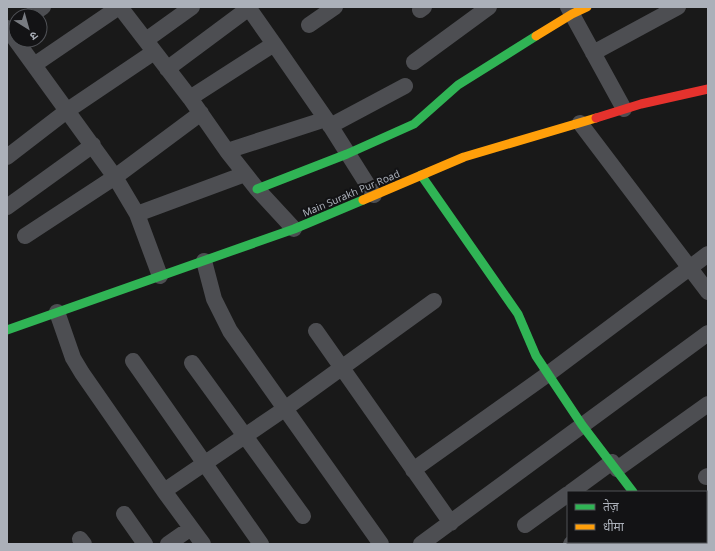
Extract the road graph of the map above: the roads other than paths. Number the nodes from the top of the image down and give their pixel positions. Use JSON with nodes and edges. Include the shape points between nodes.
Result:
{"nodes":[{"id":1,"x":119,"y":7,"type":"edge"},
{"id":2,"x":192,"y":7,"type":"edge"},
{"id":3,"x":335,"y":7,"type":"edge"},
{"id":4,"x":489,"y":7,"type":"edge"},
{"id":5,"x":587,"y":7,"type":"edge"},
{"id":6,"x":678,"y":7,"type":"edge"},
{"id":7,"x":249,"y":8,"type":"edge"},
{"id":8,"x":570,"y":11,"type":"edge"},
{"id":9,"x":309,"y":25,"type":"dead end"},
{"id":10,"x":274,"y":44,"type":"junction"},
{"id":11,"x":150,"y":46,"type":"junction"},
{"id":12,"x":23,"y":48,"type":"edge"},
{"id":13,"x":593,"y":53,"type":"junction"},
{"id":14,"x":414,"y":62,"type":"dead end"},
{"id":15,"x":34,"y":65,"type":"junction"},
{"id":16,"x":167,"y":69,"type":"junction"},
{"id":17,"x":404,"y":86,"type":"dead end"},
{"id":18,"x":708,"y":89,"type":"edge"},
{"id":19,"x":190,"y":98,"type":"junction"},
{"id":20,"x":624,"y":109,"type":"junction"},
{"id":21,"x":68,"y":110,"type":"junction"},
{"id":22,"x":201,"y":114,"type":"junction"},
{"id":23,"x":328,"y":122,"type":"junction"},
{"id":24,"x":580,"y":123,"type":"junction"},
{"id":25,"x":93,"y":145,"type":"junction"},
{"id":26,"x":227,"y":151,"type":"junction"},
{"id":27,"x":347,"y":154,"type":"junction"},
{"id":28,"x":7,"y":157,"type":"edge"},
{"id":29,"x":245,"y":174,"type":"junction"},
{"id":30,"x":421,"y":175,"type":"junction"},
{"id":31,"x":115,"y":177,"type":"junction"},
{"id":32,"x":257,"y":189,"type":"junction"},
{"id":33,"x":374,"y":195,"type":"junction"},
{"id":34,"x":7,"y":206,"type":"edge"},
{"id":35,"x":137,"y":214,"type":"junction"},
{"id":36,"x":294,"y":229,"type":"junction"},
{"id":37,"x":25,"y":236,"type":"dead end"},
{"id":38,"x":708,"y":254,"type":"edge"},
{"id":39,"x":204,"y":261,"type":"junction"},
{"id":40,"x":689,"y":267,"type":"junction"},
{"id":41,"x":160,"y":276,"type":"junction"},
{"id":42,"x":708,"y":292,"type":"edge"},
{"id":43,"x":434,"y":301,"type":"dead end"},
{"id":44,"x":57,"y":312,"type":"junction"},
{"id":45,"x":7,"y":330,"type":"edge"},
{"id":46,"x":316,"y":331,"type":"dead end"},
{"id":47,"x":708,"y":333,"type":"edge"},
{"id":48,"x":133,"y":361,"type":"dead end"},
{"id":49,"x":192,"y":363,"type":"dead end"},
{"id":50,"x":341,"y":368,"type":"junction"},
{"id":51,"x":548,"y":374,"type":"junction"},
{"id":52,"x":708,"y":404,"type":"edge"},
{"id":53,"x":286,"y":408,"type":"junction"},
{"id":54,"x":582,"y":425,"type":"junction"},
{"id":55,"x":244,"y":436,"type":"junction"},
{"id":56,"x":206,"y":463,"type":"junction"},
{"id":57,"x":614,"y":466,"type":"junction"},
{"id":58,"x":414,"y":470,"type":"junction"},
{"id":59,"x":573,"y":491,"type":"edge"},
{"id":60,"x":632,"y":491,"type":"edge"},
{"id":61,"x":164,"y":492,"type":"junction"},
{"id":62,"x":567,"y":495,"type":"edge"},
{"id":63,"x":124,"y":514,"type":"dead end"},
{"id":64,"x":303,"y":516,"type":"dead end"},
{"id":65,"x":451,"y":523,"type":"junction"},
{"id":66,"x":525,"y":525,"type":"dead end"},
{"id":67,"x":191,"y":528,"type":"junction"},
{"id":68,"x":145,"y":544,"type":"edge"},
{"id":69,"x":168,"y":544,"type":"edge"},
{"id":70,"x":203,"y":544,"type":"edge"},
{"id":71,"x":261,"y":544,"type":"edge"},
{"id":72,"x":381,"y":544,"type":"edge"},
{"id":73,"x":421,"y":544,"type":"edge"}],
"edges":[{"from":1,"to":11,"type":"street"},
{"from":1,"to":15,"type":"street"},
{"from":2,"to":11,"type":"street"},
{"from":3,"to":9,"type":"street"},
{"from":4,"to":14,"type":"street"},
{"from":5,"to":8,"type":"street"},
{"from":6,"to":13,"type":"street"},
{"from":7,"to":10,"type":"street"},
{"from":7,"to":16,"type":"street"},
{"from":8,"to":13,"type":"street"},
{"from":8,"to":27,"type":"street","via":[[458,85],[414,124]]},
{"from":10,"to":19,"type":"street"},
{"from":10,"to":23,"type":"street"},
{"from":11,"to":16,"type":"street"},
{"from":11,"to":21,"type":"street"},
{"from":12,"to":15,"type":"street"},
{"from":13,"to":20,"type":"street"},
{"from":15,"to":21,"type":"street"},
{"from":16,"to":19,"type":"street"},
{"from":17,"to":23,"type":"street"},
{"from":18,"to":20,"type":"street","name":"Main Surakh Pur Road"},
{"from":19,"to":22,"type":"street"},
{"from":20,"to":24,"type":"street","name":"Main Surakh Pur Road"},
{"from":21,"to":25,"type":"street"},
{"from":21,"to":28,"type":"street"},
{"from":22,"to":26,"type":"street"},
{"from":22,"to":31,"type":"street"},
{"from":23,"to":26,"type":"street"},
{"from":23,"to":27,"type":"street"},
{"from":24,"to":30,"type":"street","name":"Main Surakh Pur Road","via":[[464,157]]},
{"from":24,"to":40,"type":"street"},
{"from":25,"to":31,"type":"street"},
{"from":25,"to":34,"type":"street"},
{"from":26,"to":29,"type":"street"},
{"from":27,"to":32,"type":"street"},
{"from":27,"to":33,"type":"street"},
{"from":29,"to":32,"type":"street"},
{"from":29,"to":35,"type":"street"},
{"from":30,"to":33,"type":"street","name":"Main Surakh Pur Road"},
{"from":30,"to":51,"type":"street","via":[[518,314],[536,356]]},
{"from":31,"to":35,"type":"street"},
{"from":31,"to":37,"type":"street"},
{"from":32,"to":36,"type":"street"},
{"from":33,"to":36,"type":"street","name":"Main Surakh Pur Road"},
{"from":35,"to":41,"type":"street"},
{"from":36,"to":39,"type":"street","name":"Main Surakh Pur Road"},
{"from":38,"to":40,"type":"street"},
{"from":39,"to":41,"type":"street","name":"Main Surakh Pur Road"},
{"from":39,"to":53,"type":"street","via":[[214,299],[230,331]]},
{"from":40,"to":42,"type":"street"},
{"from":40,"to":51,"type":"street"},
{"from":41,"to":44,"type":"street","name":"Main Surakh Pur Road"},
{"from":43,"to":50,"type":"street"},
{"from":44,"to":45,"type":"street","name":"Main Surakh Pur Road"},
{"from":44,"to":61,"type":"street","via":[[73,358]]},
{"from":46,"to":50,"type":"street"},
{"from":47,"to":54,"type":"street"},
{"from":48,"to":56,"type":"street"},
{"from":49,"to":55,"type":"street"},
{"from":50,"to":53,"type":"street"},
{"from":50,"to":58,"type":"street"},
{"from":51,"to":54,"type":"street"},
{"from":51,"to":58,"type":"street"},
{"from":52,"to":57,"type":"street"},
{"from":53,"to":55,"type":"street"},
{"from":53,"to":72,"type":"street"},
{"from":54,"to":57,"type":"street"},
{"from":54,"to":65,"type":"street"},
{"from":55,"to":56,"type":"street"},
{"from":55,"to":64,"type":"street"},
{"from":56,"to":61,"type":"street"},
{"from":56,"to":71,"type":"street"},
{"from":57,"to":59,"type":"street"},
{"from":57,"to":60,"type":"street"},
{"from":58,"to":65,"type":"street"},
{"from":61,"to":67,"type":"street"},
{"from":62,"to":66,"type":"street"},
{"from":63,"to":68,"type":"street"},
{"from":65,"to":73,"type":"street"},
{"from":67,"to":69,"type":"street"},
{"from":67,"to":70,"type":"street"}]}
